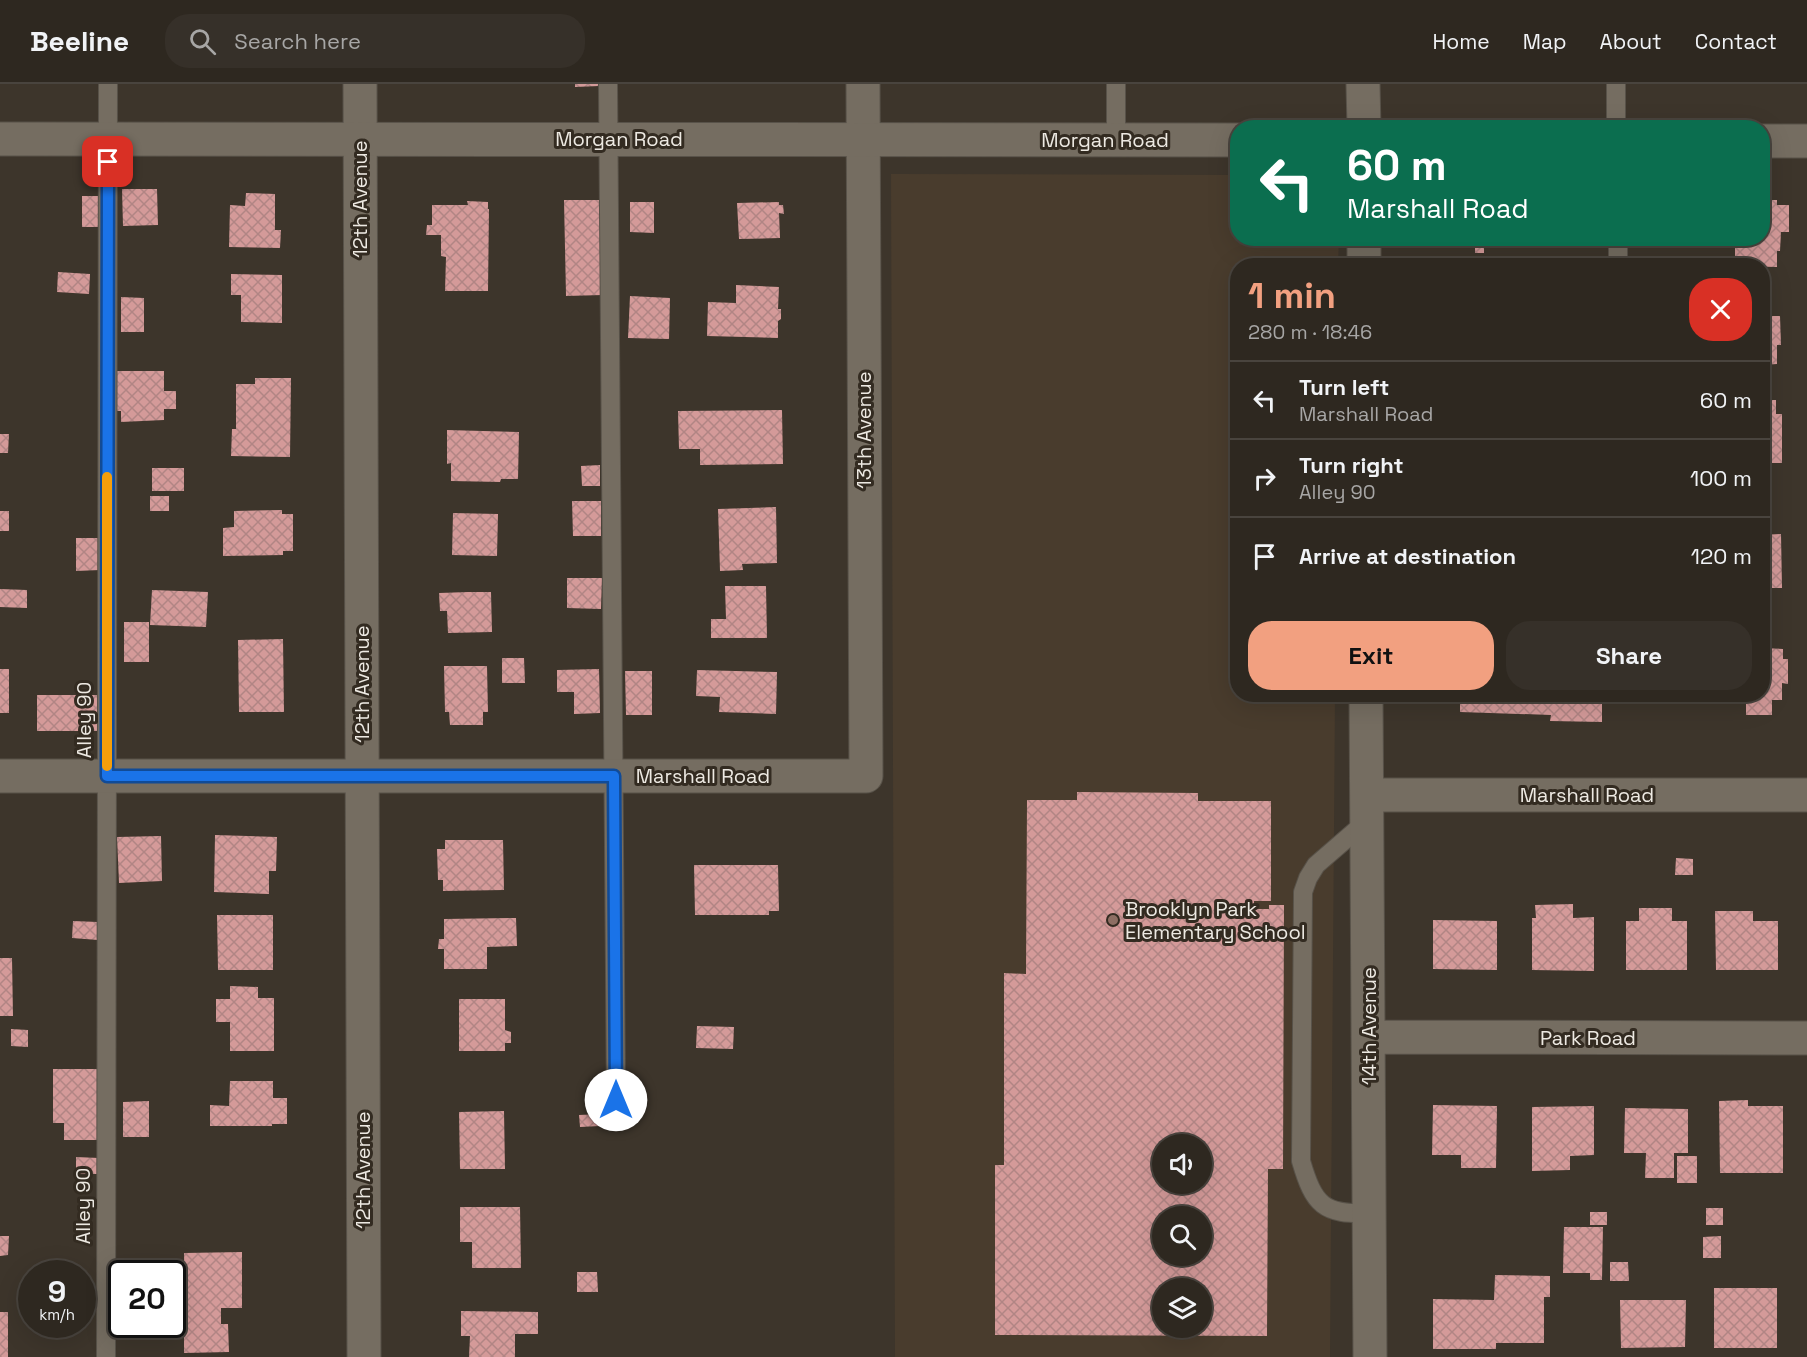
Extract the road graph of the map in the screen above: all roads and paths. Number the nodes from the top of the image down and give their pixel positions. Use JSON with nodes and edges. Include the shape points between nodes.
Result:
{"nodes":[{"id":1,"x":108,"y":84,"type":"edge"},
{"id":2,"x":360,"y":84,"type":"edge"},
{"id":3,"x":608,"y":84,"type":"edge"},
{"id":4,"x":863,"y":84,"type":"edge"},
{"id":5,"x":1116,"y":84,"type":"edge"},
{"id":6,"x":1363,"y":84,"type":"edge"},
{"id":7,"x":1616,"y":84,"type":"edge"},
{"id":8,"x":1364,"y":120,"type":"edge"},
{"id":9,"x":1616,"y":120,"type":"edge"},
{"id":10,"x":0,"y":138,"type":"edge"},
{"id":11,"x":108,"y":139,"type":"junction"},
{"id":12,"x":360,"y":139,"type":"junction"},
{"id":13,"x":609,"y":139,"type":"junction"},
{"id":14,"x":863,"y":140,"type":"junction"},
{"id":15,"x":1116,"y":140,"type":"junction"},
{"id":16,"x":1230,"y":140,"type":"edge"},
{"id":17,"x":1770,"y":141,"type":"edge"},
{"id":18,"x":1807,"y":141,"type":"edge"},
{"id":19,"x":1366,"y":702,"type":"edge"},
{"id":20,"x":0,"y":776,"type":"edge"},
{"id":21,"x":107,"y":776,"type":"junction"},
{"id":22,"x":362,"y":776,"type":"junction"},
{"id":23,"x":614,"y":776,"type":"junction"},
{"id":24,"x":866,"y":776,"type":"joint"},
{"id":25,"x":1807,"y":795,"type":"edge"},
{"id":26,"x":1367,"y":807,"type":"junction"},
{"id":27,"x":1368,"y":1037,"type":"junction"},
{"id":28,"x":1807,"y":1038,"type":"edge"},
{"id":29,"x":616,"y":1100,"type":"dead end"},
{"id":30,"x":1370,"y":1213,"type":"junction"},
{"id":31,"x":106,"y":1357,"type":"edge"},
{"id":32,"x":364,"y":1357,"type":"edge"},
{"id":33,"x":1370,"y":1357,"type":"edge"}],
"edges":[{"from":1,"to":11,"type":"lane","name":"Alley 90"},
{"from":2,"to":12,"type":"street","name":"12th Avenue"},
{"from":3,"to":13,"type":"lane"},
{"from":4,"to":14,"type":"street","name":"13th Avenue"},
{"from":5,"to":15,"type":"lane"},
{"from":6,"to":8,"type":"street"},
{"from":7,"to":9,"type":"lane"},
{"from":10,"to":11,"type":"street","name":"Morgan Road"},
{"from":11,"to":12,"type":"street","name":"Morgan Road"},
{"from":11,"to":21,"type":"lane","name":"Alley 90"},
{"from":12,"to":13,"type":"street","name":"Morgan Road"},
{"from":12,"to":22,"type":"street","name":"12th Avenue"},
{"from":13,"to":14,"type":"street","name":"Morgan Road"},
{"from":13,"to":23,"type":"lane"},
{"from":14,"to":15,"type":"street","name":"Morgan Road"},
{"from":14,"to":24,"type":"street","name":"13th Avenue"},
{"from":15,"to":16,"type":"street","name":"Morgan Road"},
{"from":17,"to":18,"type":"street"},
{"from":19,"to":26,"type":"street","name":"14th Avenue"},
{"from":20,"to":21,"type":"street","name":"Marshall Road"},
{"from":21,"to":22,"type":"street","name":"Marshall Road"},
{"from":21,"to":31,"type":"lane","name":"Alley 90"},
{"from":22,"to":23,"type":"street","name":"Marshall Road"},
{"from":22,"to":32,"type":"street","name":"12th Avenue"},
{"from":23,"to":24,"type":"street","name":"Marshall Road"},
{"from":23,"to":29,"type":"lane"},
{"from":25,"to":26,"type":"street","name":"Marshall Road"},
{"from":26,"to":27,"type":"street","name":"14th Avenue"},
{"from":26,"to":30,"type":"lane","via":[[1316,865],[1303,892],[1301,1161],[1317,1200],[1329,1210]]},
{"from":27,"to":28,"type":"street","name":"Park Road"},
{"from":27,"to":30,"type":"street","name":"14th Avenue"},
{"from":30,"to":33,"type":"street","name":"14th Avenue"}]}
